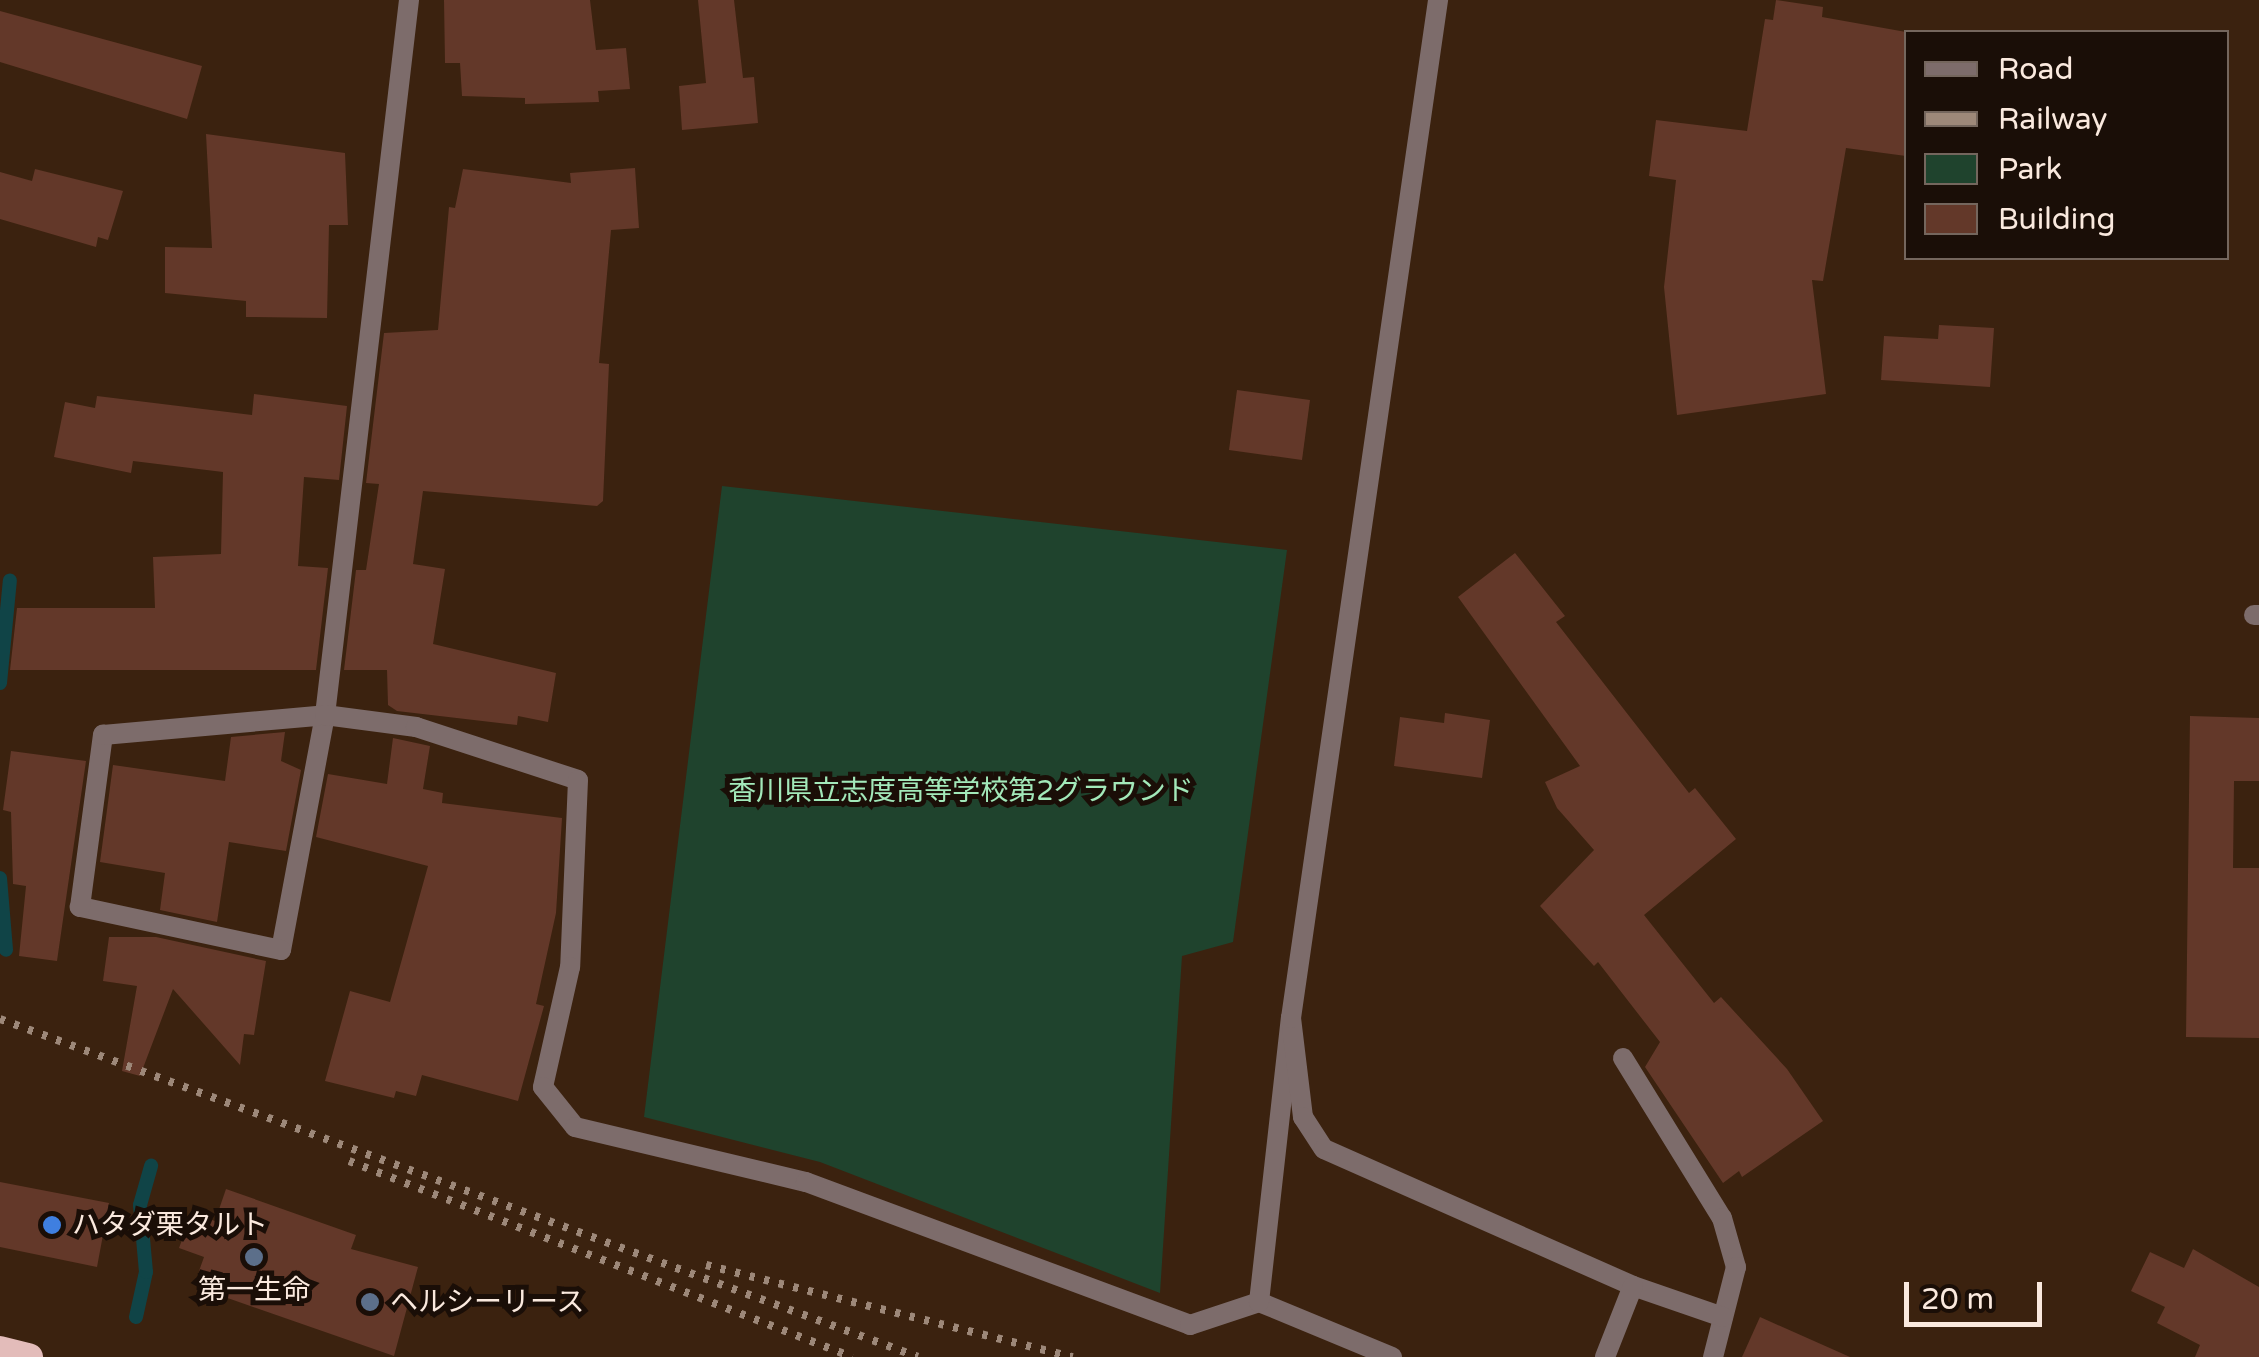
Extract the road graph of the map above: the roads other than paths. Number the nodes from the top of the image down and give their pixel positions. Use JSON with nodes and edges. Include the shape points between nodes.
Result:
{"nodes":[{"id":1,"x":409,"y":0,"type":"edge"},
{"id":2,"x":1438,"y":0,"type":"edge"},
{"id":3,"x":325,"y":715,"type":"junction"},
{"id":4,"x":1291,"y":1018,"type":"junction"},
{"id":5,"x":1623,"y":1058,"type":"dead end"},
{"id":6,"x":1633,"y":1286,"type":"junction"},
{"id":7,"x":1259,"y":1302,"type":"junction"},
{"id":8,"x":1723,"y":1316,"type":"junction"},
{"id":9,"x":0,"y":1350,"type":"edge"},
{"id":10,"x":29,"y":1357,"type":"edge"},
{"id":11,"x":1392,"y":1357,"type":"edge"},
{"id":12,"x":1606,"y":1357,"type":"edge"},
{"id":13,"x":1713,"y":1357,"type":"edge"}],
"edges":[{"from":1,"to":3,"type":"street"},
{"from":2,"to":4,"type":"street"},
{"from":3,"to":3,"type":"street","via":[[103,735],[80,907],[281,950]]},
{"from":3,"to":7,"type":"street","via":[[416,727],[578,780],[570,967],[542,1087],[575,1128],[806,1182],[1190,1325]]},
{"from":4,"to":6,"type":"street","via":[[1303,1117],[1324,1148]]},
{"from":4,"to":7,"type":"street"},
{"from":5,"to":8,"type":"street","via":[[1722,1218],[1736,1268]]},
{"from":6,"to":8,"type":"street"},
{"from":6,"to":12,"type":"street"},
{"from":7,"to":11,"type":"street"},
{"from":8,"to":13,"type":"street"},
{"from":9,"to":10,"type":"highway"}]}
